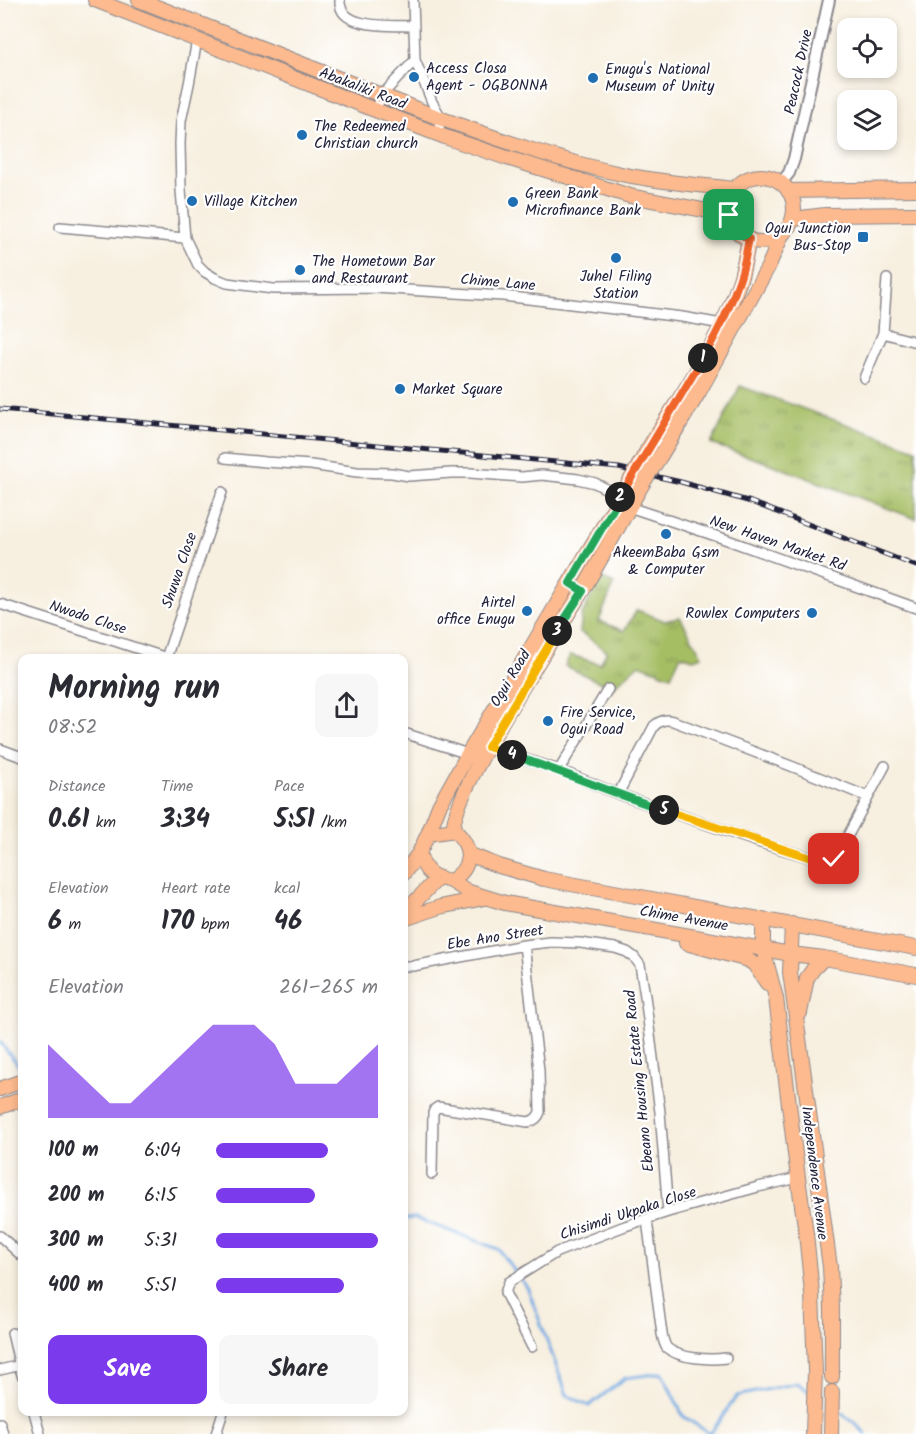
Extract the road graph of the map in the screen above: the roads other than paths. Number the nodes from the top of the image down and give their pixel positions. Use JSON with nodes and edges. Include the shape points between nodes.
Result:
{"nodes":[{"id":1,"x":95,"y":0,"type":"edge"},
{"id":2,"x":138,"y":0,"type":"edge"},
{"id":3,"x":340,"y":0,"type":"edge"},
{"id":4,"x":413,"y":0,"type":"edge"},
{"id":5,"x":829,"y":0,"type":"edge"},
{"id":6,"x":413,"y":26,"type":"junction"},
{"id":7,"x":197,"y":40,"type":"junction"},
{"id":8,"x":415,"y":60,"type":"junction"},
{"id":9,"x":382,"y":95,"type":"junction"},
{"id":10,"x":375,"y":110,"type":"junction"},
{"id":11,"x":442,"y":119,"type":"junction"},
{"id":12,"x":437,"y":134,"type":"junction"},
{"id":13,"x":593,"y":168,"type":"junction"},
{"id":14,"x":587,"y":184,"type":"junction"},
{"id":15,"x":784,"y":187,"type":"junction"},
{"id":16,"x":735,"y":189,"type":"junction"},
{"id":17,"x":916,"y":189,"type":"edge"},
{"id":18,"x":916,"y":213,"type":"edge"},
{"id":19,"x":729,"y":215,"type":"junction"},
{"id":20,"x":793,"y":219,"type":"junction"},
{"id":21,"x":60,"y":227,"type":"dead end"},
{"id":22,"x":782,"y":235,"type":"junction"},
{"id":23,"x":186,"y":238,"type":"junction"},
{"id":24,"x":749,"y":239,"type":"junction"},
{"id":25,"x":886,"y":279,"type":"dead end"},
{"id":26,"x":722,"y":324,"type":"junction"},
{"id":27,"x":883,"y":333,"type":"junction"},
{"id":28,"x":916,"y":342,"type":"edge"},
{"id":29,"x":864,"y":378,"type":"dead end"},
{"id":30,"x":225,"y":458,"type":"dead end"},
{"id":31,"x":640,"y":477,"type":"junction"},
{"id":32,"x":222,"y":492,"type":"dead end"},
{"id":33,"x":620,"y":496,"type":"junction"},
{"id":34,"x":629,"y":507,"type":"junction"},
{"id":35,"x":570,"y":583,"type":"junction"},
{"id":36,"x":583,"y":591,"type":"junction"},
{"id":37,"x":0,"y":604,"type":"edge"},
{"id":38,"x":916,"y":608,"type":"edge"},
{"id":39,"x":154,"y":654,"type":"edge"},
{"id":40,"x":167,"y":654,"type":"edge"},
{"id":41,"x":608,"y":689,"type":"dead end"},
{"id":42,"x":408,"y":734,"type":"edge"},
{"id":43,"x":488,"y":747,"type":"junction"},
{"id":44,"x":0,"y":750,"type":"edge"},
{"id":45,"x":18,"y":756,"type":"edge"},
{"id":46,"x":474,"y":758,"type":"junction"},
{"id":47,"x":885,"y":766,"type":"dead end"},
{"id":48,"x":559,"y":770,"type":"junction"},
{"id":49,"x":618,"y":794,"type":"junction"},
{"id":50,"x":868,"y":797,"type":"junction"},
{"id":51,"x":454,"y":830,"type":"junction"},
{"id":52,"x":428,"y":834,"type":"junction"},
{"id":53,"x":419,"y":853,"type":"junction"},
{"id":54,"x":468,"y":854,"type":"junction"},
{"id":55,"x":408,"y":868,"type":"edge"},
{"id":56,"x":444,"y":879,"type":"junction"},
{"id":57,"x":484,"y":898,"type":"junction"},
{"id":58,"x":408,"y":909,"type":"edge"},
{"id":59,"x":408,"y":918,"type":"edge"},
{"id":60,"x":763,"y":919,"type":"junction"},
{"id":61,"x":792,"y":924,"type":"junction"},
{"id":62,"x":650,"y":929,"type":"junction"},
{"id":63,"x":524,"y":945,"type":"junction"},
{"id":64,"x":916,"y":948,"type":"edge"},
{"id":65,"x":763,"y":949,"type":"junction"},
{"id":66,"x":627,"y":952,"type":"joint"},
{"id":67,"x":790,"y":954,"type":"junction"},
{"id":68,"x":824,"y":958,"type":"junction"},
{"id":69,"x":408,"y":966,"type":"edge"},
{"id":70,"x":916,"y":975,"type":"edge"},
{"id":71,"x":776,"y":998,"type":"junction"},
{"id":72,"x":797,"y":1024,"type":"junction"},
{"id":73,"x":18,"y":1082,"type":"edge"},
{"id":74,"x":0,"y":1089,"type":"edge"},
{"id":75,"x":18,"y":1100,"type":"edge"},
{"id":76,"x":0,"y":1107,"type":"edge"},
{"id":77,"x":432,"y":1174,"type":"dead end"},
{"id":78,"x":798,"y":1178,"type":"junction"},
{"id":79,"x":668,"y":1212,"type":"junction"},
{"id":80,"x":647,"y":1220,"type":"junction"},
{"id":81,"x":0,"y":1236,"type":"edge"},
{"id":82,"x":18,"y":1252,"type":"edge"},
{"id":83,"x":12,"y":1334,"type":"dead end"},
{"id":84,"x":532,"y":1347,"type":"dead end"},
{"id":85,"x":18,"y":1355,"type":"edge"},
{"id":86,"x":726,"y":1358,"type":"dead end"},
{"id":87,"x":18,"y":1366,"type":"edge"},
{"id":88,"x":0,"y":1370,"type":"edge"},
{"id":89,"x":832,"y":1377,"type":"dead end"},
{"id":90,"x":832,"y":1392,"type":"dead end"},
{"id":91,"x":34,"y":1416,"type":"edge"},
{"id":92,"x":222,"y":1416,"type":"edge"},
{"id":93,"x":0,"y":1423,"type":"edge"},
{"id":94,"x":831,"y":1428,"type":"edge"},
{"id":95,"x":3,"y":1434,"type":"edge"},
{"id":96,"x":40,"y":1434,"type":"edge"},
{"id":97,"x":216,"y":1434,"type":"edge"},
{"id":98,"x":813,"y":1434,"type":"edge"}],
"edges":[{"from":1,"to":7,"type":"main road","name":"Abakaliki Road"},
{"from":2,"to":9,"type":"main road","name":"Abakaliki Road"},
{"from":3,"to":6,"type":"street","via":[[346,17],[360,23]]},
{"from":4,"to":6,"type":"street"},
{"from":5,"to":15,"type":"street","name":"Peacock Drive","via":[[792,167]]},
{"from":6,"to":8,"type":"street"},
{"from":7,"to":10,"type":"main road","name":"Abakaliki Road"},
{"from":7,"to":23,"type":"street","name":"Chime Lane","via":[[181,121]]},
{"from":8,"to":9,"type":"street"},
{"from":8,"to":11,"type":"street"},
{"from":9,"to":10,"type":"street"},
{"from":9,"to":11,"type":"main road","name":"Abakaliki Road"},
{"from":10,"to":12,"type":"main road","name":"Abakaliki Road"},
{"from":11,"to":12,"type":"street"},
{"from":11,"to":13,"type":"main road","name":"Abakaliki Road"},
{"from":12,"to":14,"type":"main road","name":"Abakaliki Road"},
{"from":13,"to":14,"type":"main road"},
{"from":13,"to":16,"type":"main road","name":"Abakaliki Road"},
{"from":14,"to":19,"type":"main road","name":"Abakaliki Road"},
{"from":15,"to":16,"type":"main road","via":[[771,178],[755,177]]},
{"from":15,"to":17,"type":"main road"},
{"from":15,"to":20,"type":"main road","via":[[793,199]]},
{"from":16,"to":19,"type":"main road","via":[[730,197]]},
{"from":18,"to":20,"type":"main road"},
{"from":19,"to":24,"type":"main road","via":[[736,230]]},
{"from":20,"to":22,"type":"main road"},
{"from":21,"to":23,"type":"street"},
{"from":22,"to":24,"type":"main road","via":[[763,242]]},
{"from":22,"to":31,"type":"main road","name":"Ogui Road","bridge":true,"via":[[705,382],[661,455]]},
{"from":23,"to":26,"type":"street","name":"Chime Lane","via":[[198,265],[227,284],[273,290],[375,288],[502,296]]},
{"from":24,"to":26,"type":"main road","name":"Ogui Road","via":[[740,279]]},
{"from":25,"to":27,"type":"street"},
{"from":26,"to":31,"type":"main road","name":"Ogui Road","bridge":true,"via":[[648,449]]},
{"from":27,"to":28,"type":"street"},
{"from":27,"to":29,"type":"street"},
{"from":30,"to":33,"type":"street","via":[[409,476],[542,475],[595,483]]},
{"from":31,"to":33,"type":"main road","name":"Ogui Road"},
{"from":31,"to":34,"type":"main road","name":"Ogui Road"},
{"from":32,"to":40,"type":"street","name":"Shuwa Close"},
{"from":33,"to":35,"type":"main road","name":"Ogui Road"},
{"from":34,"to":36,"type":"main road","name":"Ogui Road"},
{"from":34,"to":38,"type":"street","name":"New Haven Market Rd"},
{"from":35,"to":36,"type":"main road"},
{"from":35,"to":46,"type":"main road","name":"Ogui Road"},
{"from":36,"to":43,"type":"main road","name":"Ogui Road"},
{"from":37,"to":39,"type":"street","name":"Nwodo Close"},
{"from":41,"to":48,"type":"street"},
{"from":42,"to":46,"type":"street"},
{"from":43,"to":46,"type":"main road","name":"Ogui Road"},
{"from":43,"to":48,"type":"street"},
{"from":44,"to":45,"type":"street"},
{"from":46,"to":51,"type":"main road","name":"Ogui Road"},
{"from":46,"to":52,"type":"main road","name":"Ogui Road","via":[[439,806]]},
{"from":47,"to":50,"type":"street"},
{"from":48,"to":49,"type":"street"},
{"from":49,"to":50,"type":"street","via":[[825,862],[837,856]]},
{"from":49,"to":50,"type":"street","via":[[654,726],[666,720]]},
{"from":51,"to":52,"type":"main road"},
{"from":51,"to":54,"type":"main road"},
{"from":52,"to":53,"type":"main road"},
{"from":53,"to":55,"type":"main road"},
{"from":53,"to":56,"type":"main road","via":[[424,868]]},
{"from":54,"to":56,"type":"main road","via":[[459,875]]},
{"from":54,"to":60,"type":"main road","name":"Chime Avenue","via":[[544,879]]},
{"from":56,"to":57,"type":"main road","name":"Chime Avenue"},
{"from":56,"to":58,"type":"main road"},
{"from":57,"to":59,"type":"main road"},
{"from":57,"to":62,"type":"main road","name":"Chime Avenue"},
{"from":60,"to":61,"type":"main road","name":"Chime Avenue"},
{"from":60,"to":65,"type":"main road","name":"Independence Avenue"},
{"from":61,"to":64,"type":"main road","name":"Chime Avenue"},
{"from":61,"to":67,"type":"main road","name":"Independence Avenue"},
{"from":62,"to":65,"type":"main road","name":"Chime Avenue"},
{"from":62,"to":71,"type":"main road","via":[[748,960]]},
{"from":63,"to":66,"type":"street","name":"Ebe Ano Street","via":[[580,943]]},
{"from":63,"to":69,"type":"street","name":"Ebe Ano Street"},
{"from":63,"to":77,"type":"street","via":[[539,1070],[539,1115],[528,1122],[438,1107],[433,1113]]},
{"from":65,"to":67,"type":"main road","name":"Chime Avenue"},
{"from":65,"to":71,"type":"main road","name":"Independence Avenue"},
{"from":66,"to":79,"type":"street","name":"Ebeano Housing Estate Road","via":[[640,965],[645,996]]},
{"from":67,"to":68,"type":"main road","name":"Chime Avenue"},
{"from":67,"to":72,"type":"main road","name":"Independence Avenue"},
{"from":68,"to":70,"type":"main road","name":"Chime Avenue"},
{"from":68,"to":72,"type":"main road","via":[[807,978]]},
{"from":71,"to":78,"type":"main road","name":"Independence Avenue"},
{"from":72,"to":89,"type":"main road","name":"Independence Avenue","via":[[830,1267]]},
{"from":73,"to":74,"type":"main road"},
{"from":75,"to":76,"type":"main road"},
{"from":78,"to":79,"type":"street","name":"Chisimdi Ukpaka Close"},
{"from":78,"to":98,"type":"main road","name":"Independence Avenue","via":[[812,1293]]},
{"from":79,"to":80,"type":"street","name":"Chisimdi Ukpaka Close"},
{"from":80,"to":84,"type":"street","name":"Chisimdi Ukpaka Close","via":[[557,1252],[512,1280],[505,1293]]},
{"from":80,"to":86,"type":"street","via":[[664,1344],[676,1352],[704,1359]]},
{"from":81,"to":82,"type":"street"},
{"from":83,"to":85,"type":"street"},
{"from":87,"to":88,"type":"street"},
{"from":90,"to":94,"type":"main road"},
{"from":91,"to":96,"type":"street"},
{"from":92,"to":97,"type":"street"},
{"from":93,"to":95,"type":"street"}]}
